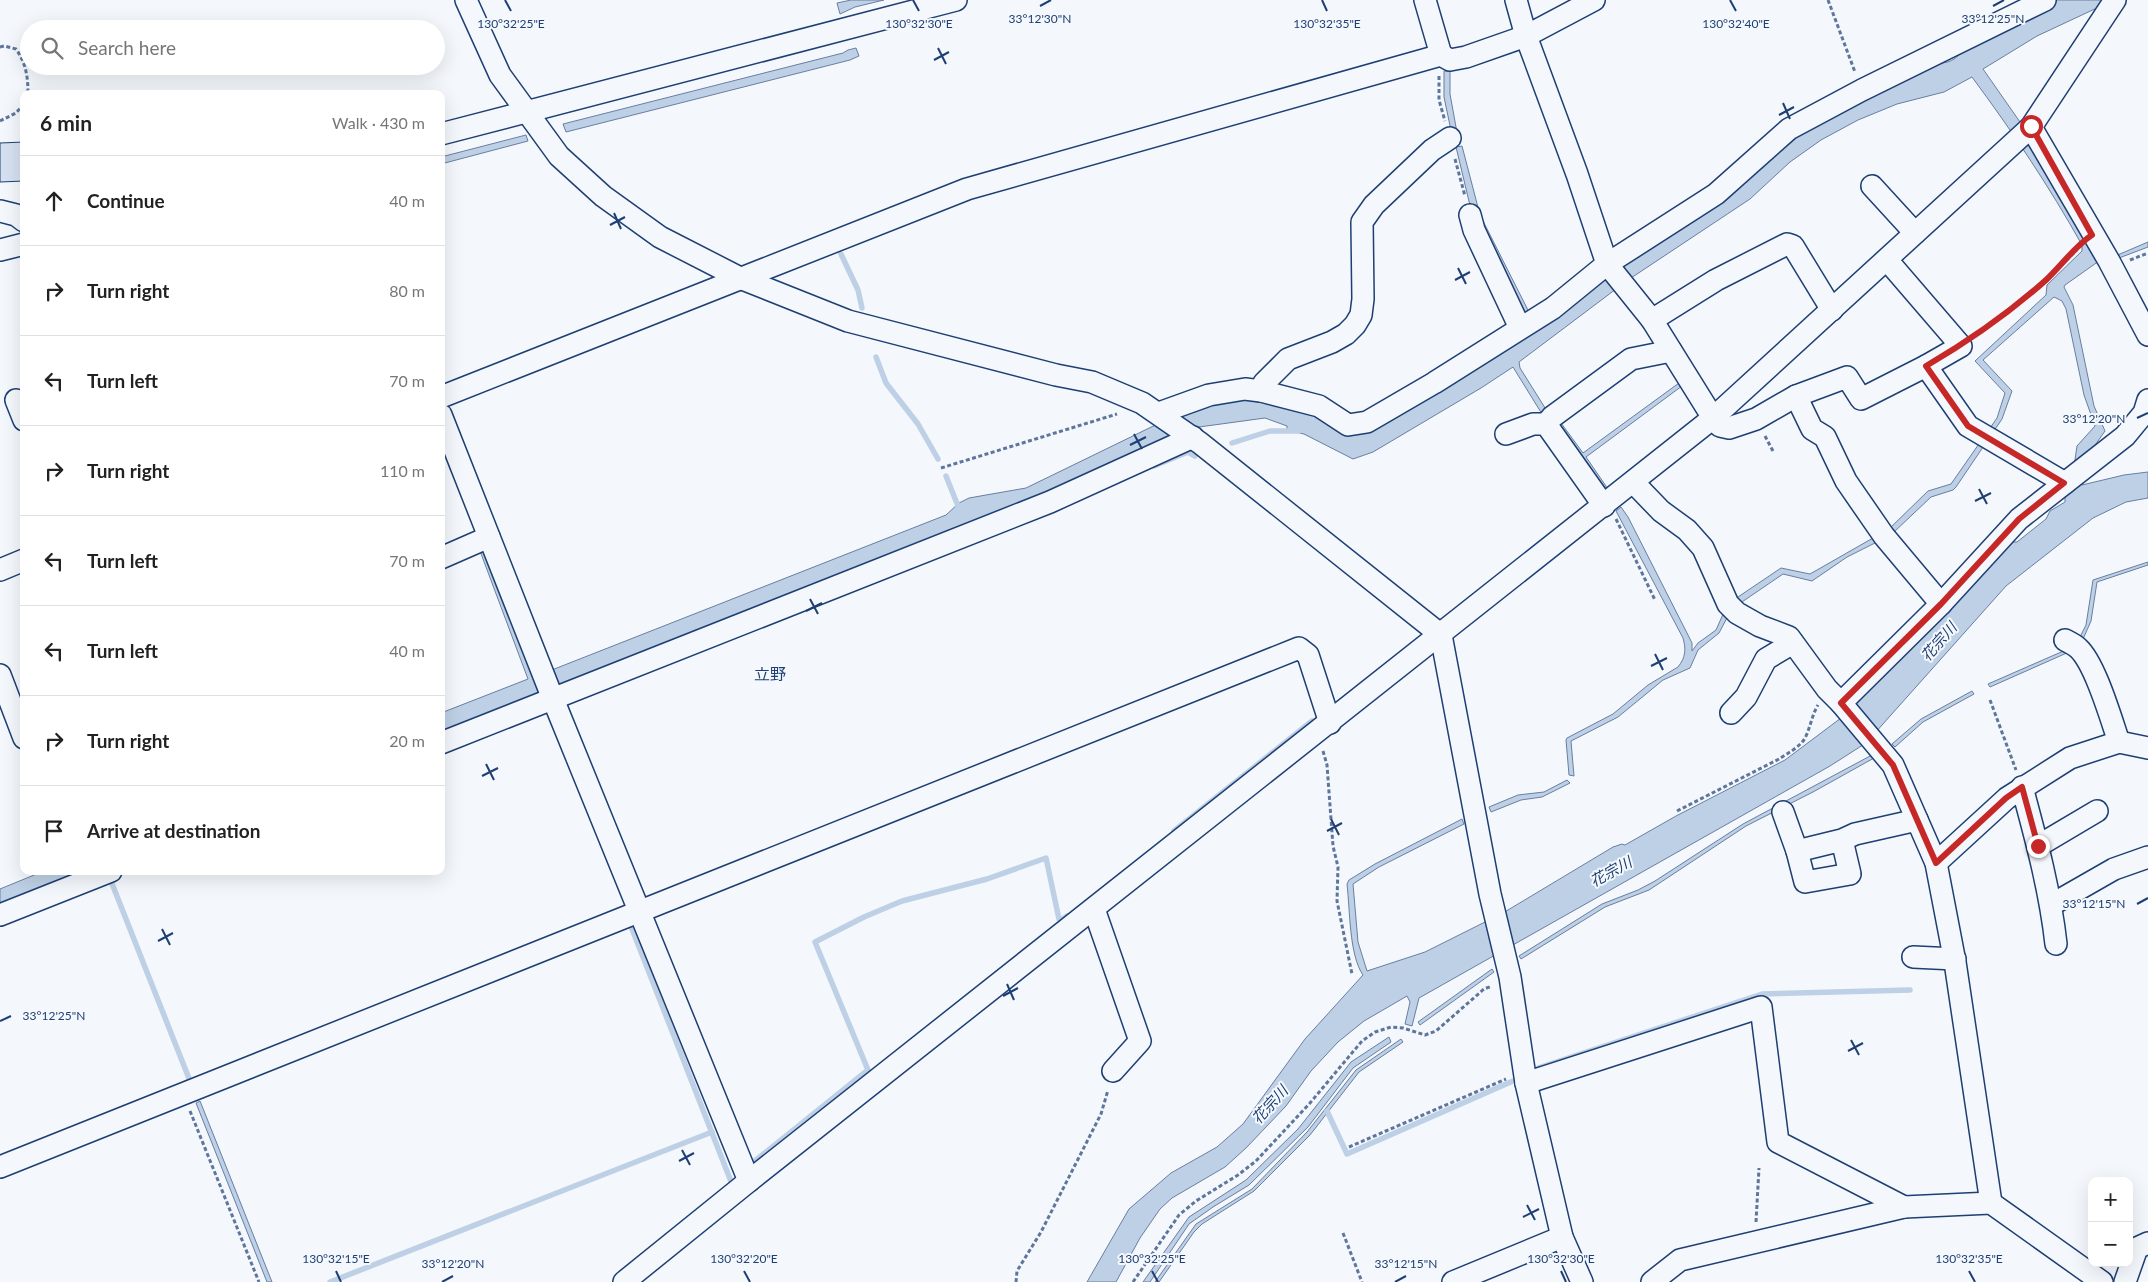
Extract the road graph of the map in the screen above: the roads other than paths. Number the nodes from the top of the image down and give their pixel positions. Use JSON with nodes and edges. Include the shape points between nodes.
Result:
{"nodes":[{"id":1,"x":466,"y":0,"type":"edge"},
{"id":2,"x":956,"y":0,"type":"edge"},
{"id":3,"x":1425,"y":0,"type":"edge"},
{"id":4,"x":1516,"y":0,"type":"edge"},
{"id":5,"x":1594,"y":0,"type":"edge"},
{"id":6,"x":2045,"y":0,"type":"edge"},
{"id":7,"x":2115,"y":0,"type":"edge"},
{"id":8,"x":1526,"y":36,"type":"junction"},
{"id":9,"x":1441,"y":55,"type":"junction"},
{"id":10,"x":526,"y":112,"type":"junction"},
{"id":11,"x":2031,"y":126,"type":"junction"},
{"id":12,"x":445,"y":133,"type":"edge"},
{"id":13,"x":1450,"y":138,"type":"dead end"},
{"id":14,"x":1872,"y":186,"type":"dead end"},
{"id":15,"x":0,"y":211,"type":"edge"},
{"id":16,"x":1470,"y":215,"type":"dead end"},
{"id":17,"x":20,"y":218,"type":"edge"},
{"id":18,"x":1915,"y":233,"type":"junction"},
{"id":19,"x":20,"y":245,"type":"edge"},
{"id":20,"x":0,"y":250,"type":"edge"},
{"id":21,"x":1887,"y":260,"type":"junction"},
{"id":22,"x":1607,"y":264,"type":"junction"},
{"id":23,"x":740,"y":278,"type":"junction"},
{"id":24,"x":1832,"y":310,"type":"junction"},
{"id":25,"x":1652,"y":320,"type":"junction"},
{"id":26,"x":1520,"y":328,"type":"junction"},
{"id":27,"x":2148,"y":335,"type":"edge"},
{"id":28,"x":1671,"y":351,"type":"junction"},
{"id":29,"x":1926,"y":366,"type":"junction"},
{"id":30,"x":1262,"y":391,"type":"junction"},
{"id":31,"x":445,"y":394,"type":"edge"},
{"id":32,"x":1796,"y":396,"type":"junction"},
{"id":33,"x":2148,"y":400,"type":"edge"},
{"id":34,"x":1150,"y":408,"type":"junction"},
{"id":35,"x":1713,"y":418,"type":"junction"},
{"id":36,"x":445,"y":424,"type":"edge"},
{"id":37,"x":1546,"y":424,"type":"junction"},
{"id":38,"x":1506,"y":434,"type":"dead end"},
{"id":39,"x":1193,"y":437,"type":"junction"},
{"id":40,"x":1634,"y":483,"type":"junction"},
{"id":41,"x":2064,"y":483,"type":"junction"},
{"id":42,"x":1604,"y":506,"type":"junction"},
{"id":43,"x":489,"y":537,"type":"junction"},
{"id":44,"x":445,"y":556,"type":"edge"},
{"id":45,"x":20,"y":562,"type":"edge"},
{"id":46,"x":0,"y":570,"type":"edge"},
{"id":47,"x":1941,"y":604,"type":"junction"},
{"id":48,"x":1441,"y":635,"type":"junction"},
{"id":49,"x":2065,"y":640,"type":"dead end"},
{"id":50,"x":1793,"y":643,"type":"junction"},
{"id":51,"x":0,"y":675,"type":"edge"},
{"id":52,"x":551,"y":695,"type":"junction"},
{"id":53,"x":1834,"y":696,"type":"junction"},
{"id":54,"x":1731,"y":713,"type":"dead end"},
{"id":55,"x":20,"y":724,"type":"edge"},
{"id":56,"x":1323,"y":729,"type":"junction"},
{"id":57,"x":445,"y":741,"type":"edge"},
{"id":58,"x":2118,"y":742,"type":"junction"},
{"id":59,"x":2148,"y":748,"type":"edge"},
{"id":60,"x":2022,"y":787,"type":"junction"},
{"id":61,"x":2097,"y":811,"type":"dead end"},
{"id":62,"x":1783,"y":812,"type":"dead end"},
{"id":63,"x":1917,"y":820,"type":"junction"},
{"id":64,"x":1842,"y":840,"type":"junction"},
{"id":65,"x":2038,"y":846,"type":"junction"},
{"id":66,"x":1797,"y":851,"type":"junction"},
{"id":67,"x":2148,"y":857,"type":"edge"},
{"id":68,"x":1936,"y":863,"type":"junction"},
{"id":69,"x":101,"y":875,"type":"edge"},
{"id":70,"x":2052,"y":905,"type":"junction"},
{"id":71,"x":1094,"y":909,"type":"junction"},
{"id":72,"x":639,"y":912,"type":"junction"},
{"id":73,"x":0,"y":915,"type":"edge"},
{"id":74,"x":2056,"y":944,"type":"dead end"},
{"id":75,"x":1912,"y":957,"type":"dead end"},
{"id":76,"x":1955,"y":959,"type":"junction"},
{"id":77,"x":1113,"y":1071,"type":"road end"},
{"id":78,"x":1525,"y":1077,"type":"junction"},
{"id":79,"x":0,"y":1167,"type":"edge"},
{"id":80,"x":749,"y":1181,"type":"junction"},
{"id":81,"x":1991,"y":1203,"type":"junction"},
{"id":82,"x":1904,"y":1207,"type":"junction"},
{"id":83,"x":1562,"y":1237,"type":"junction"},
{"id":84,"x":2148,"y":1243,"type":"edge"},
{"id":85,"x":624,"y":1282,"type":"edge"},
{"id":86,"x":1453,"y":1282,"type":"edge"},
{"id":87,"x":1582,"y":1282,"type":"edge"},
{"id":88,"x":1652,"y":1282,"type":"edge"},
{"id":89,"x":2102,"y":1282,"type":"edge"},
{"id":90,"x":2125,"y":1282,"type":"edge"}],
"edges":[{"from":1,"to":10,"type":"street","via":[[500,75]]},
{"from":2,"to":10,"type":"street"},
{"from":3,"to":9,"type":"street"},
{"from":4,"to":8,"type":"street"},
{"from":5,"to":8,"type":"street"},
{"from":6,"to":22,"type":"street","via":[[1789,129],[1716,194]]},
{"from":7,"to":11,"type":"street"},
{"from":8,"to":9,"type":"street","via":[[1466,57],[1450,60]]},
{"from":8,"to":22,"type":"street"},
{"from":9,"to":23,"type":"street","via":[[967,189]]},
{"from":10,"to":12,"type":"street"},
{"from":10,"to":23,"type":"street","via":[[560,156],[603,196],[660,237]]},
{"from":11,"to":18,"type":"street"},
{"from":11,"to":27,"type":"street"},
{"from":13,"to":30,"type":"street","via":[[1432,150],[1374,205],[1362,222],[1364,300],[1355,325],[1332,342],[1288,360],[1264,383]]},
{"from":14,"to":18,"type":"street"},
{"from":15,"to":17,"type":"street"},
{"from":16,"to":26,"type":"street"},
{"from":18,"to":21,"type":"street"},
{"from":19,"to":20,"type":"street"},
{"from":21,"to":24,"type":"street"},
{"from":21,"to":29,"type":"street","via":[[1962,346]]},
{"from":22,"to":25,"type":"street"},
{"from":22,"to":26,"type":"street","via":[[1552,308]]},
{"from":23,"to":31,"type":"street"},
{"from":23,"to":34,"type":"street","via":[[848,321],[1092,382]]},
{"from":24,"to":25,"type":"street","via":[[1793,246],[1787,244],[1716,280]]},
{"from":24,"to":35,"type":"street"},
{"from":25,"to":28,"type":"street"},
{"from":26,"to":30,"type":"street","via":[[1367,422],[1348,425],[1319,406]]},
{"from":28,"to":35,"type":"street"},
{"from":28,"to":37,"type":"street","via":[[1631,359]]},
{"from":29,"to":32,"type":"street","via":[[1861,399],[1847,377]]},
{"from":29,"to":41,"type":"street","via":[[1968,426]]},
{"from":30,"to":34,"type":"street","via":[[1245,389]]},
{"from":32,"to":35,"type":"street","via":[[1756,419],[1729,428],[1720,426]]},
{"from":32,"to":47,"type":"street","via":[[1812,429],[1825,437],[1846,481],[1884,536]]},
{"from":33,"to":41,"type":"street","via":[[2144,413],[2125,436]]},
{"from":34,"to":39,"type":"street"},
{"from":35,"to":40,"type":"street"},
{"from":36,"to":43,"type":"street"},
{"from":37,"to":38,"type":"street","via":[[1532,424]]},
{"from":37,"to":42,"type":"street"},
{"from":39,"to":48,"type":"street"},
{"from":39,"to":52,"type":"street","via":[[1050,502]]},
{"from":40,"to":42,"type":"street"},
{"from":40,"to":50,"type":"street","via":[[1703,548],[1728,604],[1737,613],[1789,637]]},
{"from":41,"to":47,"type":"street","via":[[2019,519]]},
{"from":42,"to":48,"type":"street"},
{"from":43,"to":44,"type":"street"},
{"from":43,"to":52,"type":"street"},
{"from":45,"to":46,"type":"street"},
{"from":47,"to":53,"type":"street"},
{"from":48,"to":56,"type":"street"},
{"from":48,"to":78,"type":"street","via":[[1490,894],[1510,979]]},
{"from":49,"to":58,"type":"street","via":[[2086,657],[2106,702]]},
{"from":50,"to":53,"type":"street"},
{"from":50,"to":54,"type":"street","via":[[1766,659],[1746,697]]},
{"from":51,"to":55,"type":"street"},
{"from":52,"to":57,"type":"street"},
{"from":52,"to":72,"type":"street"},
{"from":53,"to":63,"type":"street","via":[[1893,765]]},
{"from":56,"to":71,"type":"street"},
{"from":56,"to":72,"type":"street","via":[[1308,655],[1299,648]]},
{"from":58,"to":59,"type":"street"},
{"from":58,"to":60,"type":"street","via":[[2070,758]]},
{"from":60,"to":65,"type":"street"},
{"from":60,"to":68,"type":"street"},
{"from":61,"to":65,"type":"street"},
{"from":62,"to":66,"type":"street"},
{"from":63,"to":64,"type":"street"},
{"from":63,"to":68,"type":"street"},
{"from":64,"to":66,"type":"street"},
{"from":64,"to":66,"type":"street","via":[[1850,874],[1805,882]]},
{"from":65,"to":70,"type":"street"},
{"from":67,"to":70,"type":"street","via":[[2114,869]]},
{"from":68,"to":76,"type":"street"},
{"from":69,"to":73,"type":"street"},
{"from":70,"to":74,"type":"street"},
{"from":71,"to":77,"type":"street","via":[[1140,1041]]},
{"from":71,"to":80,"type":"street"},
{"from":72,"to":79,"type":"street"},
{"from":72,"to":80,"type":"street"},
{"from":75,"to":76,"type":"street"},
{"from":76,"to":81,"type":"street"},
{"from":78,"to":82,"type":"street","via":[[1761,1007],[1778,1142]]},
{"from":78,"to":83,"type":"street"},
{"from":80,"to":85,"type":"street"},
{"from":81,"to":82,"type":"street"},
{"from":81,"to":89,"type":"street"},
{"from":82,"to":88,"type":"street","via":[[1680,1260]]},
{"from":83,"to":86,"type":"street"},
{"from":83,"to":87,"type":"street"},
{"from":84,"to":90,"type":"street","via":[[2137,1248]]}]}
